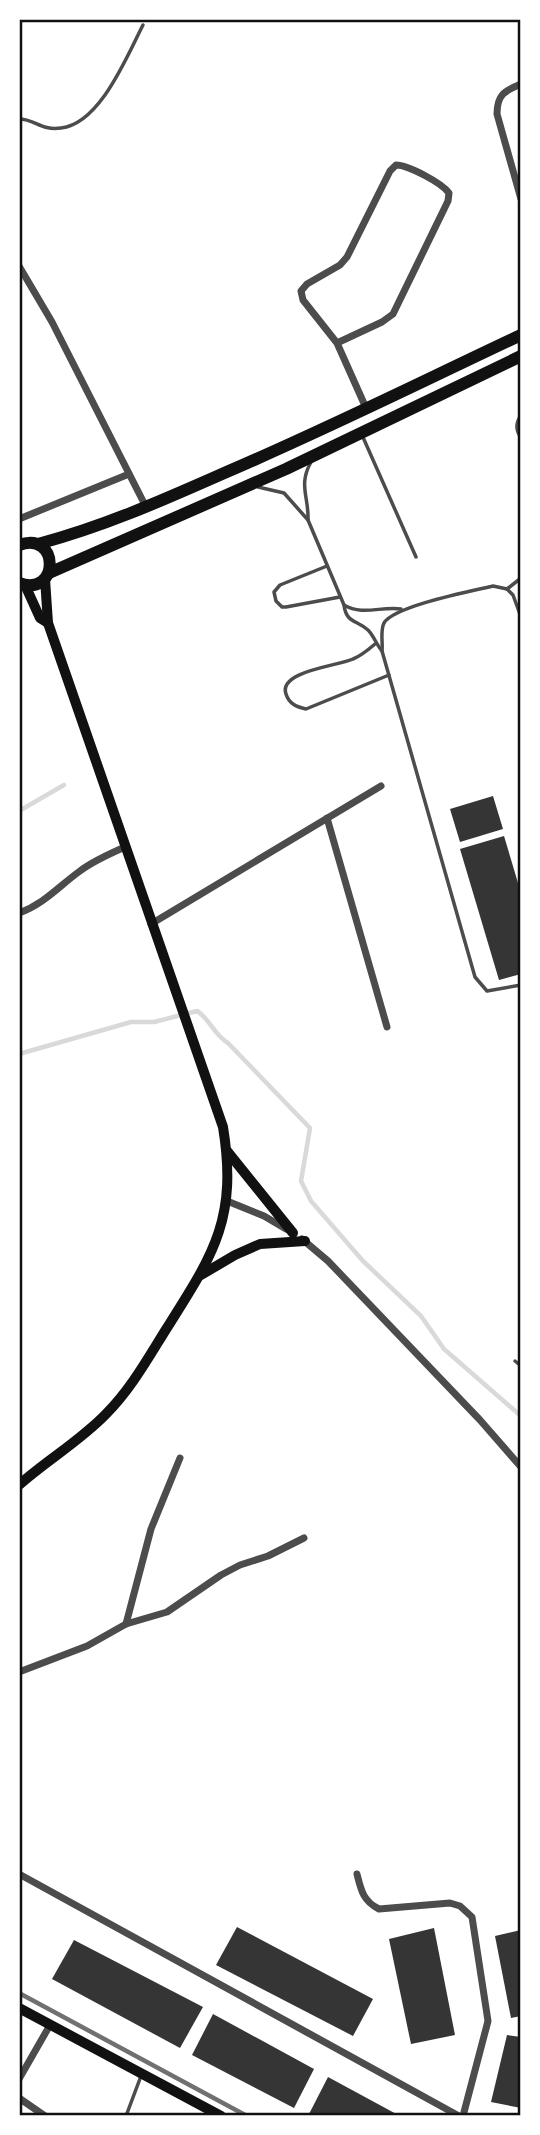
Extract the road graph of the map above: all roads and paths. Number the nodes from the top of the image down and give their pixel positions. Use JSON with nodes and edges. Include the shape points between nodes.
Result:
{"nodes":[{"id":1,"x":143,"y":24,"type":"dead end"},
{"id":2,"x":521,"y":84,"type":"edge"},
{"id":3,"x":19,"y":119,"type":"edge"},
{"id":4,"x":521,"y":200,"type":"edge"},
{"id":5,"x":19,"y":266,"type":"edge"},
{"id":6,"x":521,"y":335,"type":"edge"},
{"id":7,"x":337,"y":343,"type":"junction"},
{"id":8,"x":521,"y":356,"type":"edge"},
{"id":9,"x":366,"y":408,"type":"junction"},
{"id":10,"x":521,"y":415,"type":"edge"},
{"id":11,"x":361,"y":433,"type":"junction"},
{"id":12,"x":521,"y":438,"type":"edge"},
{"id":13,"x":314,"y":455,"type":"junction"},
{"id":14,"x":129,"y":474,"type":"junction"},
{"id":15,"x":251,"y":485,"type":"junction"},
{"id":16,"x":146,"y":507,"type":"junction"},
{"id":17,"x":19,"y":519,"type":"edge"},
{"id":18,"x":308,"y":520,"type":"junction"},
{"id":19,"x":38,"y":544,"type":"junction"},
{"id":20,"x":19,"y":545,"type":"edge"},
{"id":21,"x":416,"y":557,"type":"dead end"},
{"id":22,"x":327,"y":566,"type":"junction"},
{"id":23,"x":47,"y":576,"type":"junction"},
{"id":24,"x":521,"y":578,"type":"edge"},
{"id":25,"x":21,"y":584,"type":"edge"},
{"id":26,"x":507,"y":589,"type":"junction"},
{"id":27,"x":340,"y":597,"type":"junction"},
{"id":28,"x":344,"y":605,"type":"junction"},
{"id":29,"x":403,"y":609,"type":"junction"},
{"id":30,"x":521,"y":617,"type":"edge"},
{"id":31,"x":48,"y":623,"type":"junction"},
{"id":32,"x":375,"y":644,"type":"junction"},
{"id":33,"x":382,"y":651,"type":"junction"},
{"id":34,"x":389,"y":675,"type":"junction"},
{"id":35,"x":381,"y":786,"type":"dead end"},
{"id":36,"x":327,"y":818,"type":"junction"},
{"id":37,"x":125,"y":848,"type":"junction"},
{"id":38,"x":19,"y":913,"type":"edge"},
{"id":39,"x":151,"y":924,"type":"junction"},
{"id":40,"x":521,"y":985,"type":"edge"},
{"id":41,"x":387,"y":1027,"type":"dead end"},
{"id":42,"x":227,"y":1151,"type":"junction"},
{"id":43,"x":227,"y":1201,"type":"junction"},
{"id":44,"x":293,"y":1233,"type":"junction"},
{"id":45,"x":306,"y":1241,"type":"junction"},
{"id":46,"x":200,"y":1276,"type":"junction"},
{"id":47,"x":515,"y":1361,"type":"dead end"},
{"id":48,"x":521,"y":1366,"type":"edge"},
{"id":49,"x":180,"y":1458,"type":"dead end"},
{"id":50,"x":521,"y":1467,"type":"edge"},
{"id":51,"x":19,"y":1485,"type":"edge"},
{"id":52,"x":304,"y":1538,"type":"dead end"},
{"id":53,"x":127,"y":1624,"type":"junction"},
{"id":54,"x":19,"y":1672,"type":"edge"},
{"id":55,"x":19,"y":1874,"type":"edge"},
{"id":56,"x":357,"y":1874,"type":"dead end"},
{"id":57,"x":19,"y":2007,"type":"edge"},
{"id":58,"x":50,"y":2025,"type":"junction"},
{"id":59,"x":142,"y":2074,"type":"junction"},
{"id":60,"x":19,"y":2079,"type":"edge"},
{"id":61,"x":19,"y":2098,"type":"edge"},
{"id":62,"x":45,"y":2116,"type":"edge"},
{"id":63,"x":126,"y":2116,"type":"edge"},
{"id":64,"x":221,"y":2116,"type":"edge"},
{"id":65,"x":461,"y":2116,"type":"edge"}],
"edges":[{"from":1,"to":3,"type":"lane","via":[[88,117],[55,129]]},
{"from":2,"to":4,"type":"street","via":[[500,95],[497,114]]},
{"from":5,"to":14,"type":"street"},
{"from":6,"to":9,"type":"main road"},
{"from":7,"to":7,"type":"street","via":[[301,291],[344,261],[390,171],[396,165],[405,166],[443,186],[448,201],[393,314]]},
{"from":7,"to":9,"type":"street"},
{"from":8,"to":11,"type":"main road"},
{"from":9,"to":16,"type":"main road"},
{"from":10,"to":12,"type":"lane","via":[[516,423]]},
{"from":11,"to":13,"type":"main road"},
{"from":11,"to":21,"type":"lane"},
{"from":13,"to":15,"type":"main road"},
{"from":13,"to":18,"type":"lane","via":[[304,479]]},
{"from":14,"to":16,"type":"street"},
{"from":14,"to":17,"type":"street"},
{"from":15,"to":18,"type":"lane","via":[[284,493]]},
{"from":15,"to":23,"type":"main road"},
{"from":16,"to":19,"type":"main road"},
{"from":18,"to":22,"type":"lane"},
{"from":19,"to":20,"type":"main road"},
{"from":19,"to":23,"type":"main road","via":[[50,560]]},
{"from":22,"to":27,"type":"lane"},
{"from":22,"to":27,"type":"lane","via":[[280,585],[274,592],[276,601],[286,607]]},
{"from":23,"to":25,"type":"main road","via":[[39,583]]},
{"from":23,"to":31,"type":"main road"},
{"from":24,"to":26,"type":"lane"},
{"from":25,"to":31,"type":"main road","via":[[40,618]]},
{"from":26,"to":29,"type":"lane","via":[[493,586]]},
{"from":26,"to":30,"type":"lane"},
{"from":27,"to":28,"type":"lane"},
{"from":28,"to":29,"type":"lane","via":[[357,612]]},
{"from":28,"to":32,"type":"lane","via":[[348,618],[368,630]]},
{"from":29,"to":33,"type":"lane","via":[[385,622]]},
{"from":31,"to":37,"type":"main road"},
{"from":32,"to":33,"type":"lane"},
{"from":32,"to":34,"type":"lane","via":[[352,659],[299,674],[289,680],[286,696],[294,706],[306,709]]},
{"from":33,"to":34,"type":"lane"},
{"from":34,"to":40,"type":"lane","via":[[475,977],[487,990]]},
{"from":35,"to":36,"type":"street"},
{"from":36,"to":39,"type":"street"},
{"from":36,"to":41,"type":"street"},
{"from":37,"to":38,"type":"street","via":[[82,869],[39,904]]},
{"from":37,"to":39,"type":"main road"},
{"from":39,"to":42,"type":"main road","via":[[219,1114]]},
{"from":42,"to":43,"type":"main road"},
{"from":42,"to":44,"type":"main road"},
{"from":43,"to":44,"type":"street"},
{"from":43,"to":46,"type":"main road","via":[[218,1238]]},
{"from":44,"to":45,"type":"street"},
{"from":45,"to":46,"type":"main road","via":[[260,1244]]},
{"from":45,"to":50,"type":"street"},
{"from":46,"to":51,"type":"main road","via":[[136,1379],[108,1413]]},
{"from":47,"to":48,"type":"lane"},
{"from":49,"to":53,"type":"street","via":[[152,1529]]},
{"from":52,"to":53,"type":"street","via":[[221,1575],[167,1612]]},
{"from":53,"to":54,"type":"street","via":[[87,1646]]},
{"from":55,"to":65,"type":"street"},
{"from":56,"to":65,"type":"street","via":[[362,1894],[379,1909],[450,1903],[472,1917],[488,2021]]},
{"from":57,"to":58,"type":"main road"},
{"from":58,"to":59,"type":"main road"},
{"from":58,"to":60,"type":"street"},
{"from":59,"to":63,"type":"lane"},
{"from":59,"to":64,"type":"main road"},
{"from":61,"to":62,"type":"street"}]}
